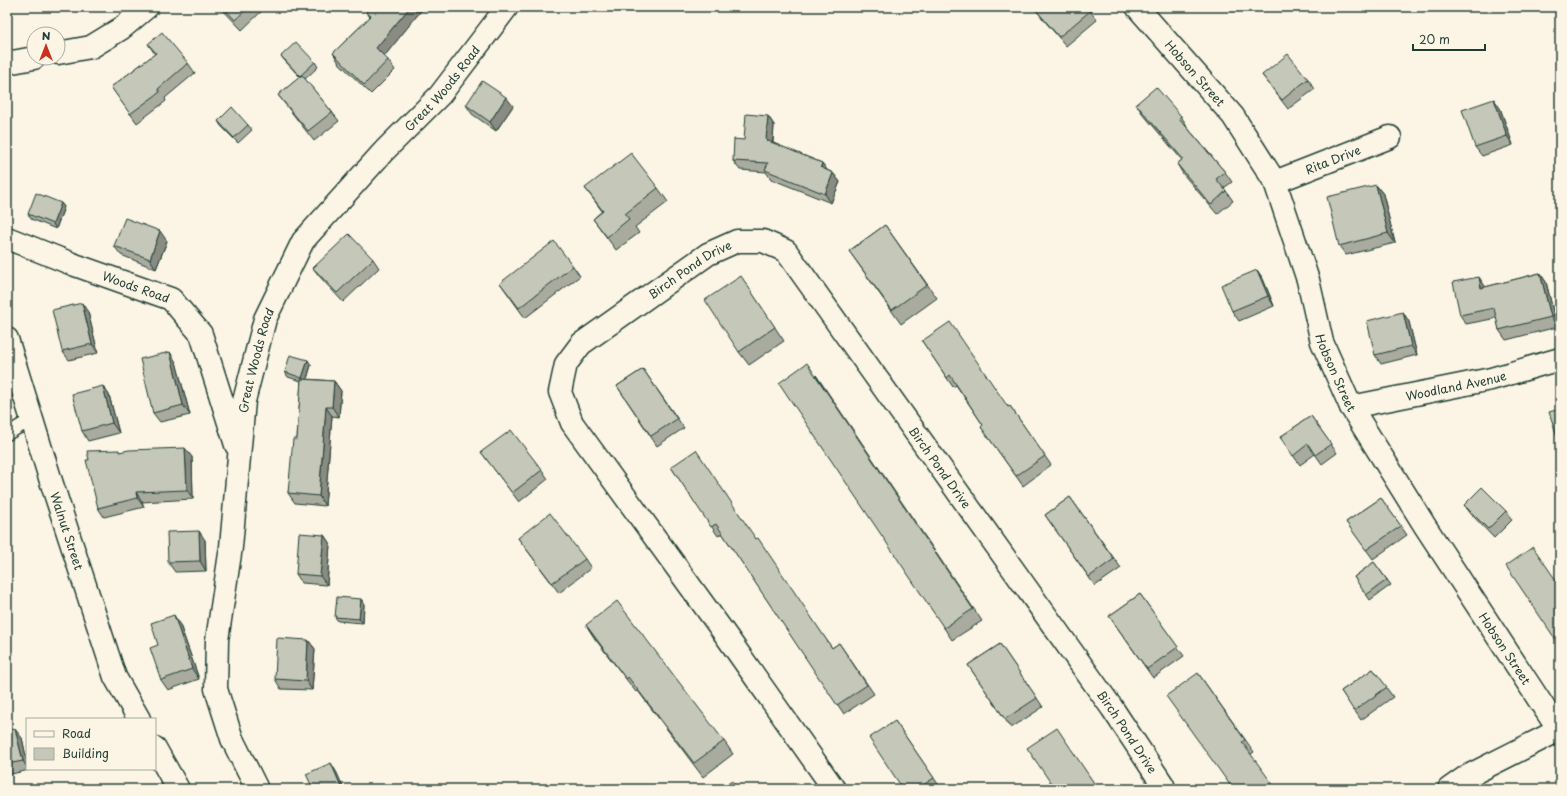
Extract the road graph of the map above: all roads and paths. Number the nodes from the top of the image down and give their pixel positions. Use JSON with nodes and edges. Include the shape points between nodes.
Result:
{"nodes":[{"id":1,"x":147,"y":7,"type":"edge"},
{"id":2,"x":507,"y":7,"type":"edge"},
{"id":3,"x":1137,"y":7,"type":"edge"},
{"id":4,"x":66,"y":52,"type":"edge"},
{"id":5,"x":26,"y":59,"type":"edge"},
{"id":6,"x":7,"y":63,"type":"edge"},
{"id":7,"x":1390,"y":137,"type":"dead end"},
{"id":8,"x":1275,"y":182,"type":"junction"},
{"id":9,"x":7,"y":238,"type":"edge"},
{"id":10,"x":7,"y":339,"type":"edge"},
{"id":11,"x":1560,"y":359,"type":"edge"},
{"id":12,"x":1351,"y":407,"type":"junction"},
{"id":13,"x":32,"y":419,"type":"junction"},
{"id":14,"x":7,"y":434,"type":"edge"},
{"id":15,"x":239,"y":455,"type":"junction"},
{"id":16,"x":138,"y":718,"type":"edge"},
{"id":17,"x":1559,"y":731,"type":"edge"},
{"id":18,"x":156,"y":750,"type":"edge"},
{"id":19,"x":178,"y":789,"type":"edge"},
{"id":20,"x":256,"y":789,"type":"edge"},
{"id":21,"x":834,"y":789,"type":"edge"},
{"id":22,"x":1164,"y":789,"type":"edge"},
{"id":23,"x":1448,"y":789,"type":"edge"}],
"edges":[{"from":1,"to":4,"type":"street","via":[[122,28],[91,47]]},
{"from":2,"to":15,"type":"street","name":"Great Woods Road","via":[[440,95],[384,151],[303,241],[265,319],[244,401]]},
{"from":3,"to":8,"type":"street","name":"Hobson Street","via":[[1233,116]]},
{"from":5,"to":6,"type":"street"},
{"from":7,"to":8,"type":"street","name":"Rita Drive"},
{"from":8,"to":12,"type":"street","name":"Hobson Street","via":[[1308,280],[1322,342]]},
{"from":9,"to":15,"type":"street","name":"Woods Road","via":[[171,299],[201,334]]},
{"from":10,"to":13,"type":"street","name":"Walnut Street"},
{"from":11,"to":12,"type":"street","name":"Woodland Avenue","via":[[1491,379]]},
{"from":12,"to":17,"type":"street","name":"Hobson Street"},
{"from":13,"to":14,"type":"lane"},
{"from":13,"to":16,"type":"street","name":"Walnut Street","via":[[115,677]]},
{"from":15,"to":20,"type":"street","name":"Great Woods Road","via":[[231,547],[217,640],[216,689],[232,739]]},
{"from":17,"to":23,"type":"street","via":[[1466,777]]},
{"from":18,"to":19,"type":"street"},
{"from":21,"to":22,"type":"street","name":"Birch Pond Drive","via":[[572,423],[560,392],[566,364],[581,344],[708,254],[737,241],[763,241],[786,251],[1112,708]]}]}
